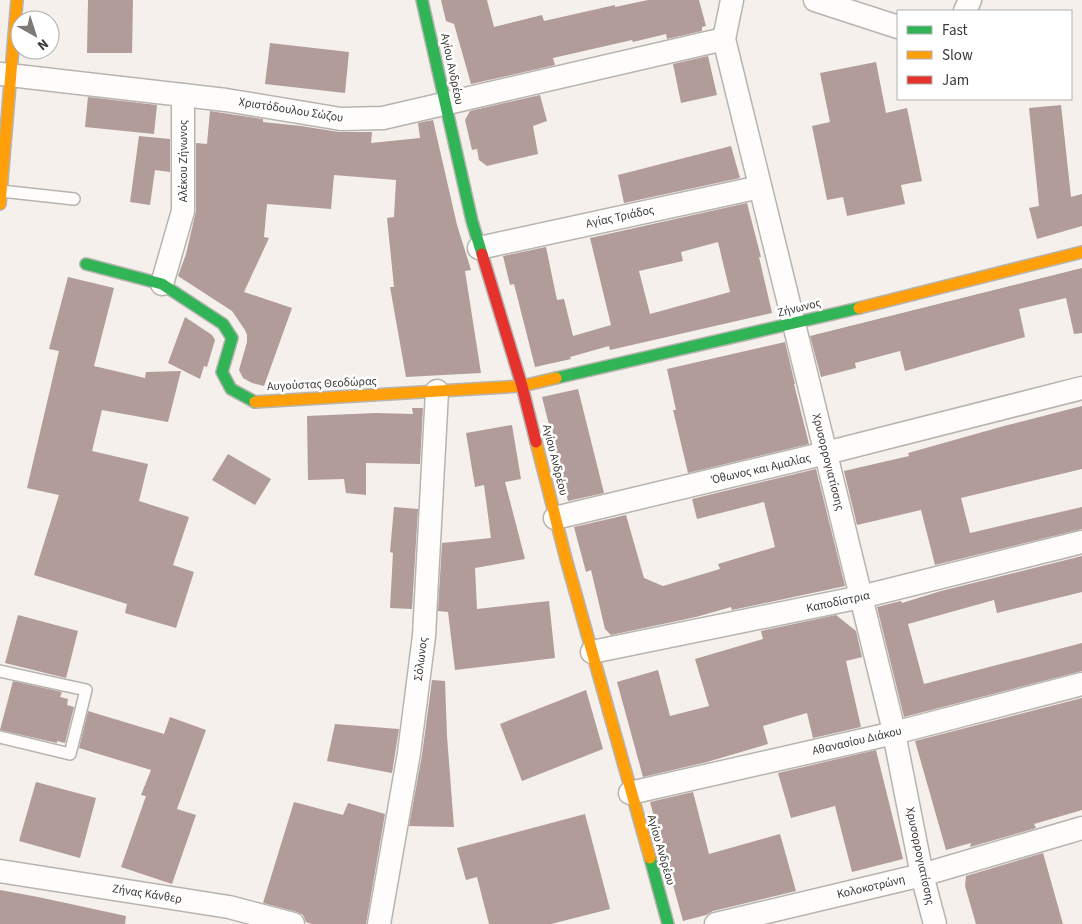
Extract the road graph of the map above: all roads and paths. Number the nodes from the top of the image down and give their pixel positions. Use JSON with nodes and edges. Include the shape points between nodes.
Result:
{"nodes":[{"id":1,"x":17,"y":0,"type":"edge"},
{"id":2,"x":422,"y":0,"type":"edge"},
{"id":3,"x":732,"y":0,"type":"edge"},
{"id":4,"x":814,"y":0,"type":"edge"},
{"id":5,"x":897,"y":27,"type":"edge"},
{"id":6,"x":724,"y":39,"type":"junction"},
{"id":7,"x":5,"y":75,"type":"edge"},
{"id":8,"x":182,"y":95,"type":"junction"},
{"id":9,"x":445,"y":103,"type":"junction"},
{"id":10,"x":760,"y":187,"type":"junction"},
{"id":11,"x":1,"y":191,"type":"edge"},
{"id":12,"x":74,"y":198,"type":"dead end"},
{"id":13,"x":0,"y":204,"type":"edge"},
{"id":14,"x":479,"y":248,"type":"junction"},
{"id":15,"x":1082,"y":252,"type":"edge"},
{"id":16,"x":86,"y":264,"type":"dead end"},
{"id":17,"x":162,"y":284,"type":"junction"},
{"id":18,"x":794,"y":324,"type":"junction"},
{"id":19,"x":522,"y":386,"type":"junction"},
{"id":20,"x":1082,"y":388,"type":"edge"},
{"id":21,"x":437,"y":391,"type":"junction"},
{"id":22,"x":826,"y":453,"type":"junction"},
{"id":23,"x":555,"y":518,"type":"junction"},
{"id":24,"x":1082,"y":542,"type":"edge"},
{"id":25,"x":861,"y":597,"type":"junction"},
{"id":26,"x":592,"y":652,"type":"junction"},
{"id":27,"x":0,"y":671,"type":"edge"},
{"id":28,"x":1082,"y":684,"type":"edge"},
{"id":29,"x":894,"y":733,"type":"junction"},
{"id":30,"x":0,"y":737,"type":"edge"},
{"id":31,"x":630,"y":794,"type":"junction"},
{"id":32,"x":1082,"y":828,"type":"edge"},
{"id":33,"x":0,"y":871,"type":"edge"},
{"id":34,"x":922,"y":875,"type":"junction"},
{"id":35,"x":293,"y":924,"type":"edge"},
{"id":36,"x":379,"y":924,"type":"edge"},
{"id":37,"x":668,"y":924,"type":"edge"},
{"id":38,"x":716,"y":924,"type":"edge"},
{"id":39,"x":935,"y":924,"type":"edge"}],
"edges":[{"from":1,"to":7,"type":"street"},
{"from":2,"to":9,"type":"street","name":"Αγίου Ανδρέου"},
{"from":3,"to":6,"type":"street","name":"Χρυσορρογιατίσσης"},
{"from":4,"to":5,"type":"street"},
{"from":6,"to":9,"type":"street","name":"Χριστόδουλου Σώζου"},
{"from":6,"to":10,"type":"street","name":"Χρυσορρογιατίσσης"},
{"from":7,"to":8,"type":"street","name":"Χριστόδουλου Σώζου"},
{"from":7,"to":11,"type":"street"},
{"from":8,"to":9,"type":"street","name":"Χριστόδουλου Σώζου","via":[[341,119],[383,118]]},
{"from":8,"to":17,"type":"street","name":"Αλέκου Ζήνωνος","via":[[183,211]]},
{"from":9,"to":14,"type":"street","name":"Αγίου Ανδρέου"},
{"from":10,"to":14,"type":"street","name":"Αγίας Τριάδος"},
{"from":10,"to":18,"type":"street","name":"Χρυσορρογιατίσσης"},
{"from":11,"to":12,"type":"lane"},
{"from":11,"to":13,"type":"street"},
{"from":14,"to":19,"type":"street","name":"Αγίου Ανδρέου"},
{"from":15,"to":18,"type":"street","name":"Ζήνωνος"},
{"from":16,"to":17,"type":"street","name":"Αυγούστας Θεοδώρας"},
{"from":17,"to":21,"type":"street","name":"Αυγούστας Θεοδώρας","via":[[223,324],[232,338],[222,372],[231,389],[255,402]]},
{"from":18,"to":19,"type":"street","name":"Ζήνωνος"},
{"from":18,"to":22,"type":"street","name":"Χρυσορρογιατίσσης"},
{"from":19,"to":21,"type":"street","name":"Αυγούστας Θεοδώρας"},
{"from":19,"to":23,"type":"street","name":"Αγίου Ανδρέου"},
{"from":20,"to":22,"type":"street","name":"Όθωνος και Αμαλίας"},
{"from":21,"to":36,"type":"street","name":"Σόλωνος","via":[[424,636],[409,753]]},
{"from":22,"to":23,"type":"street","name":"Όθωνος και Αμαλίας"},
{"from":22,"to":25,"type":"street","name":"Χρυσορρογιατίσσης"},
{"from":23,"to":26,"type":"street","name":"Αγίου Ανδρέου"},
{"from":24,"to":25,"type":"street","name":"Καποδίστρια"},
{"from":25,"to":26,"type":"street","name":"Καποδίστρια"},
{"from":25,"to":29,"type":"street","name":"Χρυσορρογιατίσσης"},
{"from":26,"to":31,"type":"street","name":"Αγίου Ανδρέου"},
{"from":27,"to":30,"type":"lane","via":[[86,690],[70,754]]},
{"from":28,"to":29,"type":"street","name":"Αθανασίου Διάκου"},
{"from":29,"to":31,"type":"street","name":"Αθανασίου Διάκου"},
{"from":29,"to":34,"type":"street","name":"Χρυσορρογιατίσσης"},
{"from":31,"to":37,"type":"street","name":"Αγίου Ανδρέου"},
{"from":32,"to":34,"type":"street","name":"Κολοκοτρώνη"},
{"from":33,"to":35,"type":"street","name":"Ζήνας Κάνθερ","via":[[228,907]]},
{"from":34,"to":38,"type":"street","name":"Κολοκοτρώνη"},
{"from":34,"to":39,"type":"street","name":"Χρυσορρογιατίσσης"}]}
